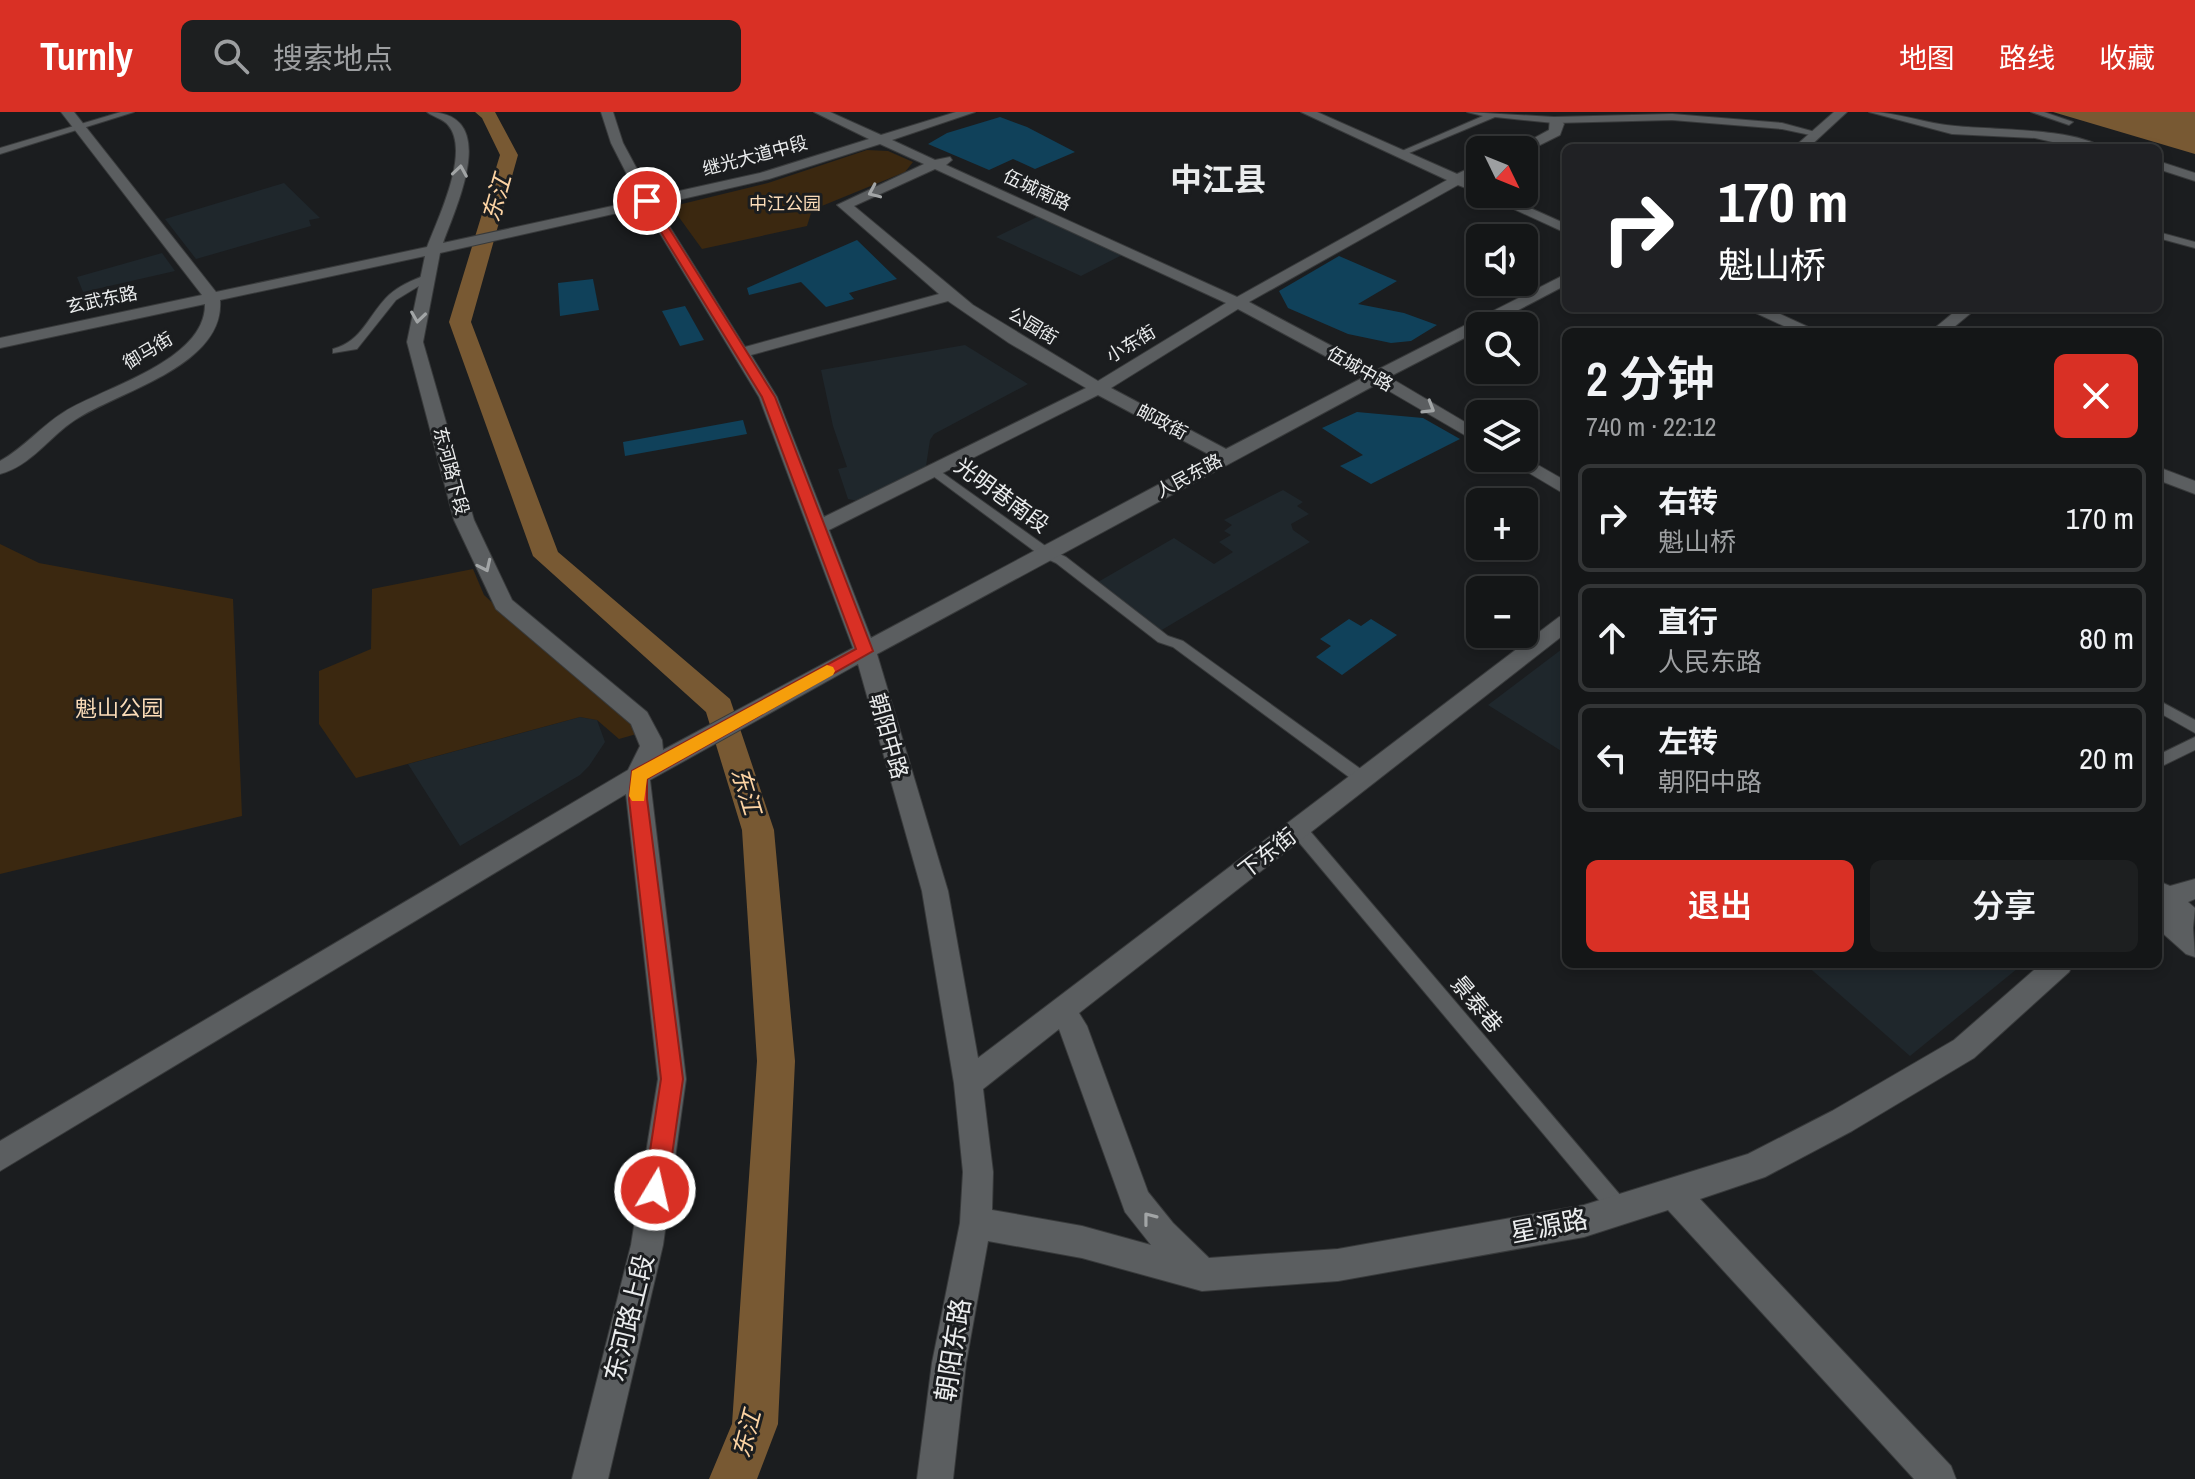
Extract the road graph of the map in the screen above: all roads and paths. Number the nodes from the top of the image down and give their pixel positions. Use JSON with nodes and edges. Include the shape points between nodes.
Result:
{"nodes":[{"id":1,"x":67,"y":112,"type":"edge"},
{"id":2,"x":130,"y":112,"type":"edge"},
{"id":3,"x":433,"y":112,"type":"edge"},
{"id":4,"x":607,"y":112,"type":"edge"},
{"id":5,"x":820,"y":112,"type":"edge"},
{"id":6,"x":836,"y":112,"type":"edge"},
{"id":7,"x":952,"y":112,"type":"edge"},
{"id":8,"x":969,"y":112,"type":"edge"},
{"id":9,"x":1307,"y":112,"type":"edge"},
{"id":10,"x":1471,"y":112,"type":"edge"},
{"id":11,"x":1779,"y":112,"type":"edge"},
{"id":12,"x":1841,"y":112,"type":"edge"},
{"id":13,"x":1875,"y":112,"type":"edge"},
{"id":14,"x":2035,"y":112,"type":"edge"},
{"id":15,"x":1494,"y":114,"type":"junction"},
{"id":16,"x":1550,"y":116,"type":"edge"},
{"id":17,"x":2069,"y":122,"type":"dead end"},
{"id":18,"x":79,"y":127,"type":"junction"},
{"id":19,"x":1815,"y":133,"type":"junction"},
{"id":20,"x":883,"y":136,"type":"junction"},
{"id":21,"x":1538,"y":140,"type":"edge"},
{"id":22,"x":1804,"y":144,"type":"edge"},
{"id":23,"x":2079,"y":144,"type":"edge"},
{"id":24,"x":0,"y":151,"type":"edge"},
{"id":25,"x":1399,"y":154,"type":"junction"},
{"id":26,"x":941,"y":162,"type":"junction"},
{"id":27,"x":2162,"y":166,"type":"edge"},
{"id":28,"x":1466,"y":173,"type":"edge"},
{"id":29,"x":2195,"y":175,"type":"edge"},
{"id":30,"x":1454,"y":179,"type":"junction"},
{"id":31,"x":1466,"y":184,"type":"edge"},
{"id":32,"x":645,"y":199,"type":"junction"},
{"id":33,"x":1519,"y":208,"type":"edge"},
{"id":34,"x":1562,"y":227,"type":"edge"},
{"id":35,"x":2162,"y":236,"type":"edge"},
{"id":36,"x":436,"y":245,"type":"junction"},
{"id":37,"x":2195,"y":246,"type":"edge"},
{"id":38,"x":427,"y":278,"type":"junction"},
{"id":39,"x":1562,"y":281,"type":"edge"},
{"id":40,"x":210,"y":295,"type":"junction"},
{"id":41,"x":950,"y":296,"type":"junction"},
{"id":42,"x":1244,"y":299,"type":"junction"},
{"id":43,"x":1763,"y":312,"type":"edge"},
{"id":44,"x":1964,"y":312,"type":"edge"},
{"id":45,"x":1801,"y":328,"type":"edge"},
{"id":46,"x":1943,"y":328,"type":"edge"},
{"id":47,"x":0,"y":340,"type":"edge"},
{"id":48,"x":337,"y":351,"type":"dead end"},
{"id":49,"x":741,"y":353,"type":"junction"},
{"id":50,"x":1385,"y":373,"type":"junction"},
{"id":51,"x":1098,"y":388,"type":"junction"},
{"id":52,"x":1466,"y":413,"type":"edge"},
{"id":53,"x":1466,"y":429,"type":"edge"},
{"id":54,"x":1538,"y":454,"type":"edge"},
{"id":55,"x":1226,"y":456,"type":"junction"},
{"id":56,"x":0,"y":468,"type":"edge"},
{"id":57,"x":1562,"y":469,"type":"edge"},
{"id":58,"x":933,"y":470,"type":"junction"},
{"id":59,"x":1537,"y":472,"type":"edge"},
{"id":60,"x":2162,"y":475,"type":"edge"},
{"id":61,"x":1562,"y":487,"type":"edge"},
{"id":62,"x":2195,"y":488,"type":"edge"},
{"id":63,"x":820,"y":527,"type":"junction"},
{"id":64,"x":1046,"y":553,"type":"junction"},
{"id":65,"x":1562,"y":625,"type":"edge"},
{"id":66,"x":865,"y":651,"type":"junction"},
{"id":67,"x":2162,"y":707,"type":"edge"},
{"id":68,"x":2195,"y":727,"type":"edge"},
{"id":69,"x":2195,"y":743,"type":"edge"},
{"id":70,"x":2162,"y":760,"type":"edge"},
{"id":71,"x":638,"y":775,"type":"junction"},
{"id":72,"x":1363,"y":779,"type":"junction"},
{"id":73,"x":1298,"y":829,"type":"junction"},
{"id":74,"x":2195,"y":889,"type":"edge"},
{"id":75,"x":2162,"y":899,"type":"edge"},
{"id":76,"x":2162,"y":901,"type":"edge"},
{"id":77,"x":2162,"y":903,"type":"edge"},
{"id":78,"x":2195,"y":923,"type":"edge"},
{"id":79,"x":2195,"y":946,"type":"edge"},
{"id":80,"x":2055,"y":968,"type":"edge"},
{"id":81,"x":1061,"y":1012,"type":"junction"},
{"id":82,"x":968,"y":1083,"type":"junction"},
{"id":83,"x":0,"y":1157,"type":"edge"},
{"id":84,"x":1673,"y":1193,"type":"junction"},
{"id":85,"x":1620,"y":1210,"type":"junction"},
{"id":86,"x":976,"y":1223,"type":"junction"},
{"id":87,"x":1202,"y":1275,"type":"junction"},
{"id":88,"x":590,"y":1479,"type":"edge"},
{"id":89,"x":935,"y":1479,"type":"edge"},
{"id":90,"x":1938,"y":1479,"type":"edge"}],
"edges":[{"from":1,"to":18,"type":"street"},
{"from":2,"to":18,"type":"street"},
{"from":36,"to":3,"type":"street","name":"东河路下段","one_way":true,"via":[[462,170],[461,138],[453,121]]},
{"from":4,"to":32,"type":"street","name":"朝阳中路"},
{"from":5,"to":20,"type":"street","name":"伍城南路"},
{"from":6,"to":20,"type":"street","name":"伍城南路"},
{"from":7,"to":20,"type":"street","name":"继光大道中段"},
{"from":8,"to":20,"type":"street","name":"继光大道中段"},
{"from":9,"to":25,"type":"street"},
{"from":10,"to":15,"type":"street"},
{"from":11,"to":19,"type":"street"},
{"from":12,"to":19,"type":"street"},
{"from":13,"to":23,"type":"street","via":[[1952,130],[2035,134]]},
{"from":14,"to":17,"type":"street"},
{"from":15,"to":16,"type":"street"},
{"from":15,"to":25,"type":"street"},
{"from":16,"to":19,"type":"street","via":[[1672,117]]},
{"from":16,"to":21,"type":"street","via":[[1558,124],[1555,132]]},
{"from":18,"to":24,"type":"street"},
{"from":18,"to":40,"type":"street"},
{"from":19,"to":22,"type":"street"},
{"from":20,"to":26,"type":"street","name":"伍城南路"},
{"from":20,"to":32,"type":"street","name":"继光大道中段","via":[[764,176]]},
{"from":25,"to":30,"type":"street"},
{"from":26,"to":41,"type":"street","name":"公园街","one_way":true,"via":[[844,205]]},
{"from":26,"to":42,"type":"street","name":"伍城南路"},
{"from":27,"to":29,"type":"street"},
{"from":28,"to":30,"type":"street","name":"小东街"},
{"from":30,"to":31,"type":"street"},
{"from":30,"to":42,"type":"street","name":"小东街"},
{"from":32,"to":36,"type":"street","name":"继光大道中段"},
{"from":32,"to":49,"type":"street","name":"朝阳中路"},
{"from":33,"to":34,"type":"street"},
{"from":35,"to":37,"type":"street"},
{"from":36,"to":38,"type":"street","name":"东河路下段"},
{"from":36,"to":40,"type":"street","name":"玄武东路"},
{"from":38,"to":48,"type":"street","via":[[391,295],[353,347]]},
{"from":38,"to":71,"type":"street","name":"东河路下段","one_way":true,"via":[[415,342],[464,520],[503,604],[639,718],[650,735],[652,753]]},
{"from":39,"to":50,"type":"street","name":"人民东路"},
{"from":40,"to":47,"type":"street","name":"玄武东路"},
{"from":40,"to":56,"type":"street","name":"御马街","via":[[213,314],[208,329],[186,353],[72,414],[32,450]]},
{"from":41,"to":49,"type":"street"},
{"from":41,"to":51,"type":"street","name":"公园街"},
{"from":42,"to":50,"type":"street","name":"伍城中路"},
{"from":42,"to":51,"type":"street","name":"小东街"},
{"from":43,"to":45,"type":"street"},
{"from":44,"to":46,"type":"street"},
{"from":49,"to":63,"type":"street","name":"朝阳中路","via":[[768,397]]},
{"from":50,"to":52,"type":"street","name":"伍城中路"},
{"from":50,"to":53,"type":"street","name":"伍城中路","one_way":true},
{"from":50,"to":55,"type":"street","name":"人民东路"},
{"from":51,"to":55,"type":"street","name":"邮政街"},
{"from":51,"to":58,"type":"street","name":"小东街"},
{"from":54,"to":57,"type":"street"},
{"from":55,"to":64,"type":"street","name":"人民东路"},
{"from":58,"to":63,"type":"street","name":"小东街"},
{"from":58,"to":64,"type":"street","name":"光明巷南段"},
{"from":59,"to":61,"type":"street"},
{"from":60,"to":62,"type":"street"},
{"from":63,"to":66,"type":"street","name":"朝阳中路"},
{"from":64,"to":66,"type":"street","name":"人民东路"},
{"from":64,"to":72,"type":"street","name":"光明巷南段"},
{"from":65,"to":72,"type":"street","name":"下东街"},
{"from":66,"to":71,"type":"street","name":"人民东路"},
{"from":66,"to":82,"type":"street","name":"朝阳中路","via":[[935,891]]},
{"from":67,"to":68,"type":"street"},
{"from":69,"to":70,"type":"street"},
{"from":71,"to":83,"type":"street","name":"人民东路"},
{"from":71,"to":88,"type":"street","name":"东河路上段","via":[[672,1079],[647,1245]]},
{"from":72,"to":73,"type":"street","name":"下东街"},
{"from":73,"to":81,"type":"street","name":"下东街"},
{"from":73,"to":85,"type":"street","name":"景泰巷"},
{"from":74,"to":75,"type":"street"},
{"from":76,"to":78,"type":"street"},
{"from":77,"to":79,"type":"street"},
{"from":80,"to":84,"type":"street","name":"星源路","via":[[1964,1049],[1842,1121],[1754,1167]]},
{"from":81,"to":82,"type":"street","name":"下东街"},
{"from":87,"to":81,"type":"street","one_way":true,"via":[[1136,1201],[1073,1026]]},
{"from":82,"to":86,"type":"street","name":"朝阳中路","via":[[978,1172]]},
{"from":84,"to":85,"type":"street","name":"星源路"},
{"from":84,"to":90,"type":"street"},
{"from":85,"to":87,"type":"street","name":"星源路","via":[[1338,1265]]},
{"from":86,"to":87,"type":"street","name":"星源路","via":[[1082,1242]]},
{"from":86,"to":89,"type":"street","name":"朝阳东路","via":[[949,1363]]}]}
